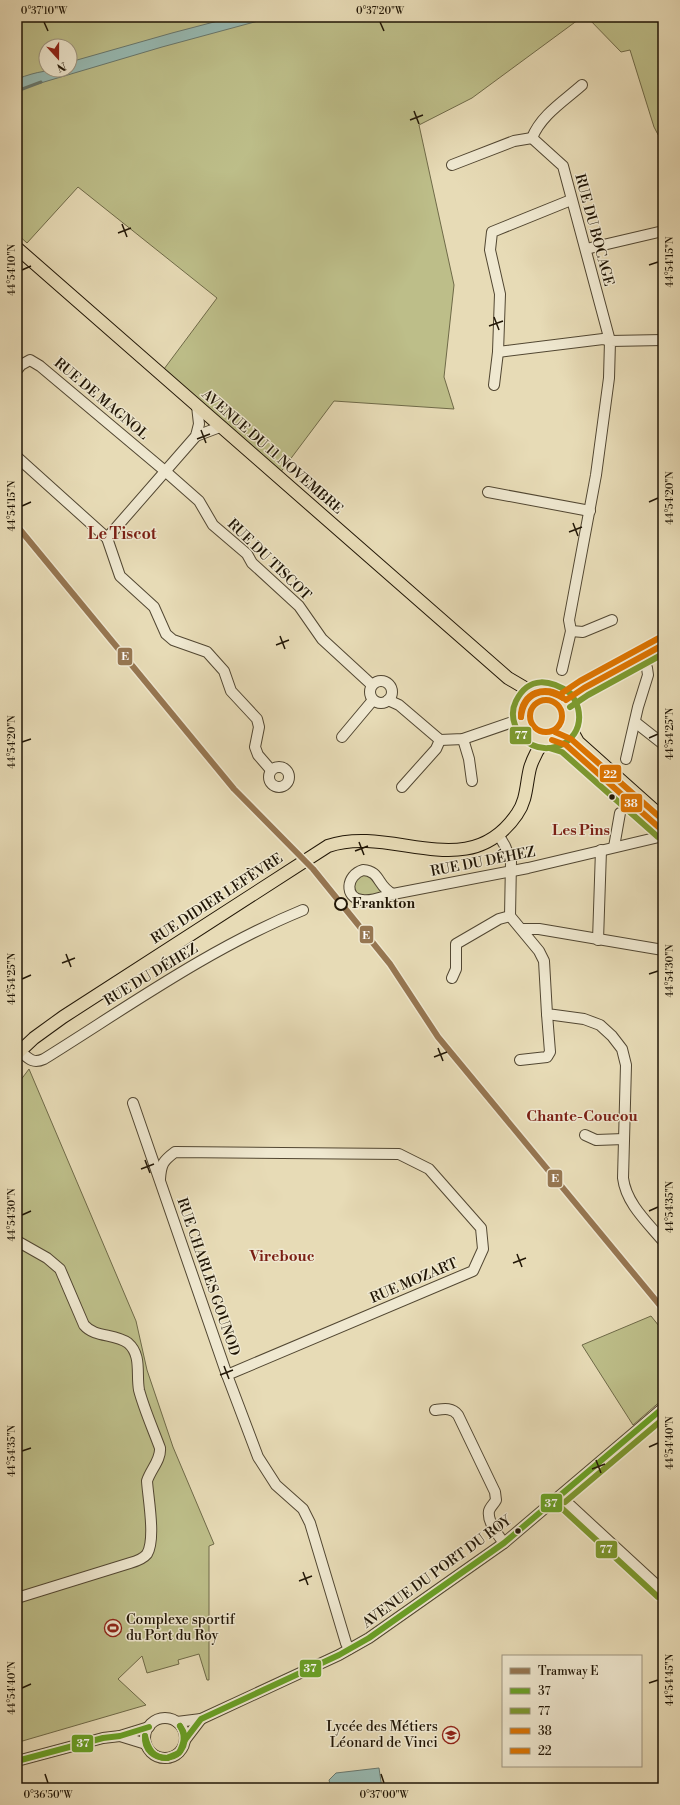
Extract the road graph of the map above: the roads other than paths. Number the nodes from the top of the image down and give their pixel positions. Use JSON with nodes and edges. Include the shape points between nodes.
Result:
{"nodes":[{"id":1,"x":582,"y":86,"type":"dead end"},
{"id":2,"x":532,"y":138,"type":"junction"},
{"id":3,"x":452,"y":165,"type":"dead end"},
{"id":4,"x":571,"y":200,"type":"junction"},
{"id":5,"x":663,"y":230,"type":"edge"},
{"id":6,"x":17,"y":248,"type":"edge"},
{"id":7,"x":586,"y":249,"type":"junction"},
{"id":8,"x":663,"y":340,"type":"edge"},
{"id":9,"x":610,"y":341,"type":"junction"},
{"id":10,"x":498,"y":352,"type":"junction"},
{"id":11,"x":17,"y":370,"type":"edge"},
{"id":12,"x":494,"y":385,"type":"dead end"},
{"id":13,"x":197,"y":406,"type":"junction"},
{"id":14,"x":220,"y":427,"type":"junction"},
{"id":15,"x":196,"y":436,"type":"junction"},
{"id":16,"x":17,"y":457,"type":"edge"},
{"id":17,"x":165,"y":471,"type":"junction"},
{"id":18,"x":488,"y":492,"type":"dead end"},
{"id":19,"x":590,"y":511,"type":"junction"},
{"id":20,"x":107,"y":538,"type":"junction"},
{"id":21,"x":612,"y":620,"type":"dead end"},
{"id":22,"x":571,"y":631,"type":"junction"},
{"id":23,"x":663,"y":645,"type":"edge"},
{"id":24,"x":642,"y":657,"type":"junction"},
{"id":25,"x":562,"y":670,"type":"dead end"},
{"id":26,"x":508,"y":678,"type":"junction"},
{"id":27,"x":372,"y":685,"type":"junction"},
{"id":28,"x":536,"y":692,"type":"junction"},
{"id":29,"x":373,"y":700,"type":"junction"},
{"id":30,"x":388,"y":700,"type":"junction"},
{"id":31,"x":566,"y":700,"type":"junction"},
{"id":32,"x":523,"y":706,"type":"junction"},
{"id":33,"x":521,"y":719,"type":"junction"},
{"id":34,"x":571,"y":720,"type":"junction"},
{"id":35,"x":635,"y":722,"type":"junction"},
{"id":36,"x":529,"y":734,"type":"junction"},
{"id":37,"x":342,"y":737,"type":"dead end"},
{"id":38,"x":463,"y":739,"type":"junction"},
{"id":39,"x":440,"y":740,"type":"junction"},
{"id":40,"x":548,"y":740,"type":"junction"},
{"id":41,"x":663,"y":744,"type":"edge"},
{"id":42,"x":626,"y":759,"type":"dead end"},
{"id":43,"x":530,"y":769,"type":"junction"},
{"id":44,"x":271,"y":770,"type":"dead end"},
{"id":45,"x":472,"y":782,"type":"dead end"},
{"id":46,"x":402,"y":787,"type":"dead end"},
{"id":47,"x":620,"y":813,"type":"dead end"},
{"id":48,"x":663,"y":818,"type":"edge"},
{"id":49,"x":498,"y":834,"type":"junction"},
{"id":50,"x":661,"y":834,"type":"edge"},
{"id":51,"x":614,"y":847,"type":"junction"},
{"id":52,"x":601,"y":850,"type":"junction"},
{"id":53,"x":511,"y":870,"type":"junction"},
{"id":54,"x":393,"y":894,"type":"dead end"},
{"id":55,"x":303,"y":910,"type":"dead end"},
{"id":56,"x":510,"y":916,"type":"junction"},
{"id":57,"x":522,"y":929,"type":"junction"},
{"id":58,"x":598,"y":940,"type":"junction"},
{"id":59,"x":663,"y":950,"type":"edge"},
{"id":60,"x":452,"y":978,"type":"dead end"},
{"id":61,"x":547,"y":1014,"type":"junction"},
{"id":62,"x":18,"y":1053,"type":"edge"},
{"id":63,"x":520,"y":1060,"type":"dead end"},
{"id":64,"x":133,"y":1103,"type":"dead end"},
{"id":65,"x":584,"y":1135,"type":"dead end"},
{"id":66,"x":624,"y":1139,"type":"junction"},
{"id":67,"x":160,"y":1179,"type":"junction"},
{"id":68,"x":17,"y":1241,"type":"edge"},
{"id":69,"x":663,"y":1241,"type":"edge"},
{"id":70,"x":226,"y":1375,"type":"junction"},
{"id":71,"x":663,"y":1408,"type":"edge"},
{"id":72,"x":434,"y":1410,"type":"dead end"},
{"id":73,"x":560,"y":1496,"type":"junction"},
{"id":74,"x":504,"y":1543,"type":"junction"},
{"id":75,"x":663,"y":1591,"type":"edge"},
{"id":76,"x":17,"y":1598,"type":"edge"},
{"id":77,"x":349,"y":1649,"type":"junction"},
{"id":78,"x":201,"y":1719,"type":"junction"},
{"id":79,"x":177,"y":1722,"type":"junction"},
{"id":80,"x":149,"y":1726,"type":"junction"},
{"id":81,"x":120,"y":1736,"type":"junction"},
{"id":82,"x":185,"y":1740,"type":"junction"},
{"id":83,"x":146,"y":1744,"type":"junction"},
{"id":84,"x":18,"y":1757,"type":"edge"}],
"edges":[{"from":1,"to":2,"type":"street","via":[[551,111],[536,128]]},
{"from":2,"to":3,"type":"street","via":[[514,141]]},
{"from":2,"to":4,"type":"street","name":"RUE DU BOCAGE","via":[[563,166]]},
{"from":4,"to":7,"type":"street","name":"RUE DU BOCAGE"},
{"from":4,"to":10,"type":"street","via":[[492,232],[490,250],[500,294]]},
{"from":5,"to":7,"type":"street"},
{"from":6,"to":13,"type":"main road","name":"AVENUE DU 11 NOVEMBRE"},
{"from":7,"to":9,"type":"street","name":"RUE DU BOCAGE"},
{"from":8,"to":9,"type":"street"},
{"from":9,"to":10,"type":"street","via":[[603,339]]},
{"from":9,"to":19,"type":"street","name":"RUE DU BOCAGE","via":[[609,378]]},
{"from":10,"to":12,"type":"street"},
{"from":11,"to":17,"type":"street","name":"RUE DE MAGNOL","via":[[30,360],[40,366]]},
{"from":13,"to":14,"type":"main road","name":"AVENUE DU 11 NOVEMBRE"},
{"from":13,"to":15,"type":"street","via":[[199,424]]},
{"from":14,"to":15,"type":"street"},
{"from":14,"to":26,"type":"main road","name":"AVENUE DU 11 NOVEMBRE"},
{"from":15,"to":17,"type":"street"},
{"from":16,"to":20,"type":"street"},
{"from":17,"to":20,"type":"street"},
{"from":17,"to":27,"type":"street","name":"RUE DU TISCOT","via":[[199,501],[213,525],[247,554],[252,563],[299,606],[322,639]]},
{"from":18,"to":19,"type":"street"},
{"from":19,"to":22,"type":"street","name":"RUE DU BOCAGE","via":[[569,620]]},
{"from":20,"to":44,"type":"street","via":[[120,576],[154,607],[166,634],[173,640],[207,652],[224,671],[231,691],[257,719],[259,727],[255,747],[258,755]]},
{"from":21,"to":22,"type":"street","via":[[583,632]]},
{"from":22,"to":25,"type":"street","name":"RUE DU BOCAGE"},
{"from":23,"to":24,"type":"street"},
{"from":24,"to":31,"type":"street"},
{"from":24,"to":35,"type":"street","via":[[648,675]]},
{"from":26,"to":28,"type":"main road","name":"AVENUE DU 11 NOVEMBRE"},
{"from":26,"to":32,"type":"main road","name":"AVENUE DU 11 NOVEMBRE"},
{"from":27,"to":29,"type":"street","via":[[370,693]]},
{"from":27,"to":30,"type":"street","via":[[379,681],[386,683],[392,692]]},
{"from":28,"to":31,"type":"main road","via":[[553,691]]},
{"from":28,"to":32,"type":"main road"},
{"from":29,"to":30,"type":"street"},
{"from":29,"to":37,"type":"street"},
{"from":30,"to":39,"type":"street","via":[[399,705]]},
{"from":31,"to":34,"type":"main road","via":[[570,706]]},
{"from":32,"to":33,"type":"main road"},
{"from":33,"to":36,"type":"main road"},
{"from":33,"to":38,"type":"street"},
{"from":34,"to":40,"type":"main road","via":[[564,734]]},
{"from":34,"to":48,"type":"main road","via":[[573,733],[578,742]]},
{"from":35,"to":41,"type":"street"},
{"from":35,"to":42,"type":"street"},
{"from":36,"to":40,"type":"main road","via":[[536,739]]},
{"from":36,"to":43,"type":"main road","name":"RUE DIDIER LEFÈVRE"},
{"from":38,"to":39,"type":"street"},
{"from":38,"to":45,"type":"street"},
{"from":39,"to":46,"type":"street"},
{"from":40,"to":43,"type":"main road","name":"RUE DIDIER LEFÈVRE","via":[[534,757]]},
{"from":40,"to":50,"type":"main road","via":[[566,745]]},
{"from":43,"to":49,"type":"main road","name":"RUE DIDIER LEFÈVRE","via":[[525,798],[518,813]]},
{"from":47,"to":51,"type":"street"},
{"from":49,"to":53,"type":"street","via":[[511,861]]},
{"from":49,"to":62,"type":"main road","name":"RUE DIDIER LEFÈVRE","via":[[482,844],[462,850],[355,840],[338,843],[314,853],[63,1016]]},
{"from":50,"to":51,"type":"street","name":"RUE DU DÉHEZ"},
{"from":51,"to":52,"type":"street","name":"RUE DU DÉHEZ"},
{"from":52,"to":53,"type":"street","name":"RUE DU DÉHEZ"},
{"from":52,"to":58,"type":"street"},
{"from":53,"to":54,"type":"street","name":"RUE DU DÉHEZ"},
{"from":53,"to":56,"type":"street"},
{"from":55,"to":62,"type":"street","name":"RUE DU DÉHEZ","via":[[212,954],[44,1059],[32,1061]]},
{"from":56,"to":57,"type":"street"},
{"from":56,"to":60,"type":"street","via":[[456,944],[456,969]]},
{"from":57,"to":58,"type":"street","via":[[539,929]]},
{"from":57,"to":61,"type":"street","via":[[544,961]]},
{"from":58,"to":59,"type":"street"},
{"from":61,"to":63,"type":"street","via":[[550,1052],[547,1057]]},
{"from":61,"to":66,"type":"street","via":[[584,1019],[600,1025],[622,1049],[626,1065]]},
{"from":64,"to":67,"type":"street","name":"RUE CHARLES GOUNOD"},
{"from":65,"to":66,"type":"street","via":[[596,1140]]},
{"from":66,"to":69,"type":"street","via":[[624,1190]]},
{"from":67,"to":70,"type":"street","name":"RUE CHARLES GOUNOD"},
{"from":67,"to":70,"type":"street","name":"RUE MOZART","via":[[160,1166],[175,1152],[399,1154],[429,1169],[481,1228],[483,1249],[473,1271]]},
{"from":68,"to":76,"type":"street","via":[[47,1258],[60,1269],[89,1331],[128,1343],[135,1351],[139,1389],[160,1454],[147,1481],[151,1540],[146,1555],[140,1560]]},
{"from":70,"to":77,"type":"street","name":"RUE CHARLES GOUNOD","via":[[258,1457],[276,1485],[303,1509],[310,1522]]},
{"from":71,"to":73,"type":"street","name":"AVENUE DU PORT DU ROY"},
{"from":72,"to":74,"type":"street","via":[[455,1410],[458,1415],[495,1492],[496,1500],[489,1516]]},
{"from":73,"to":74,"type":"street","name":"AVENUE DU PORT DU ROY"},
{"from":73,"to":75,"type":"street"},
{"from":74,"to":77,"type":"street","name":"AVENUE DU PORT DU ROY","via":[[369,1638]]},
{"from":77,"to":78,"type":"street","name":"AVENUE DU PORT DU ROY"},
{"from":78,"to":79,"type":"street","name":"AVENUE DU PORT DU ROY"},
{"from":78,"to":82,"type":"street","name":"AVENUE DU PORT DU ROY"},
{"from":79,"to":80,"type":"street","name":"AVENUE DU PORT DU ROY","via":[[163,1718]]},
{"from":79,"to":82,"type":"street","via":[[182,1727]]},
{"from":80,"to":81,"type":"street","name":"AVENUE DU PORT DU ROY"},
{"from":80,"to":83,"type":"street","via":[[145,1737]]},
{"from":81,"to":83,"type":"street","name":"AVENUE DU PORT DU ROY"},
{"from":81,"to":84,"type":"street","name":"AVENUE DU PORT DU ROY"},
{"from":82,"to":83,"type":"street","name":"AVENUE DU PORT DU ROY","via":[[179,1753],[167,1758],[154,1755]]}]}
